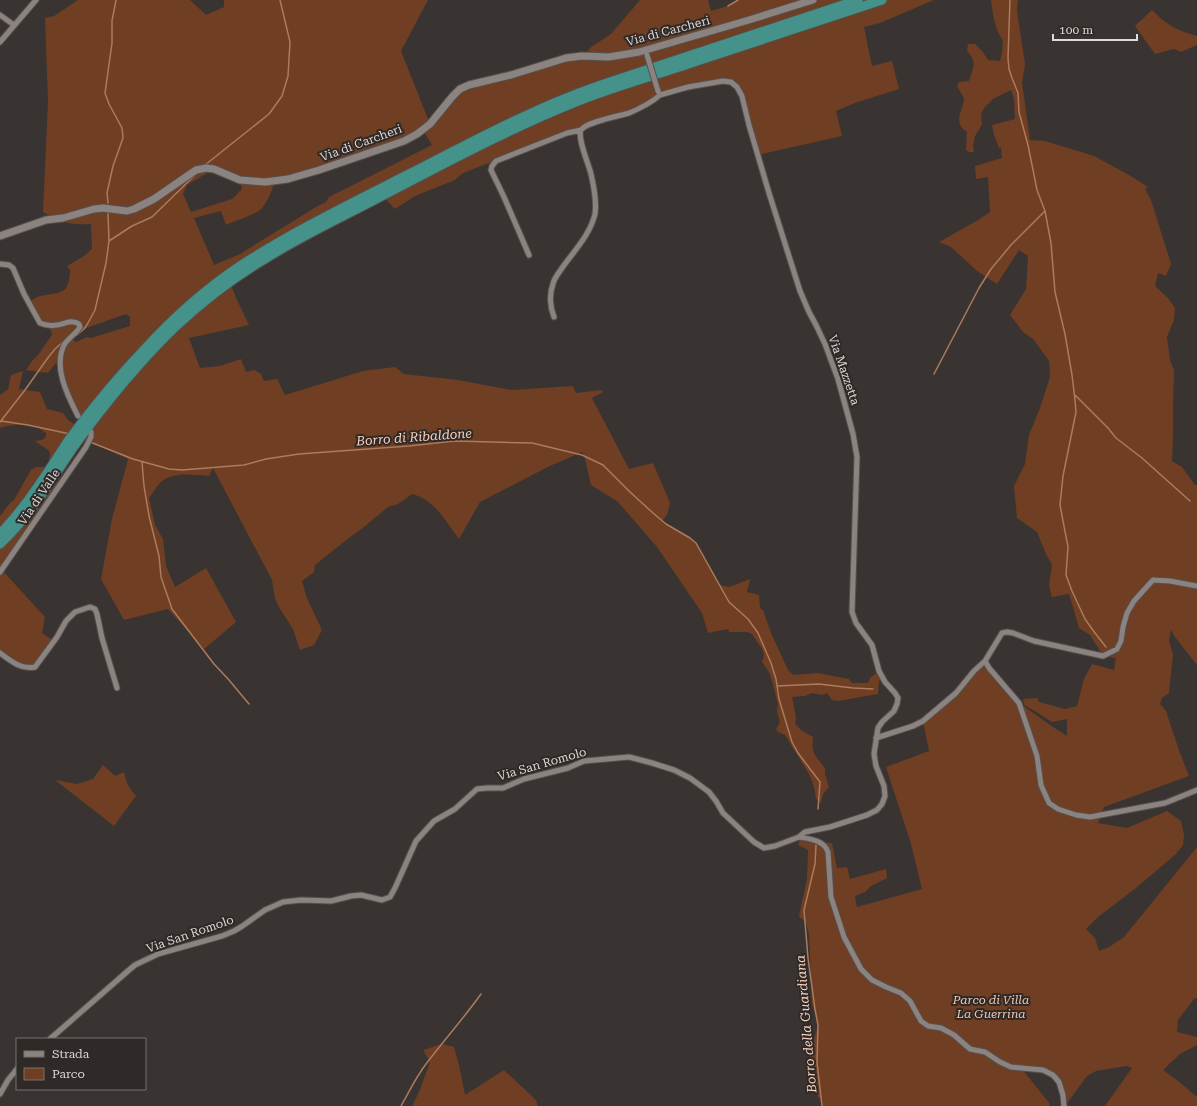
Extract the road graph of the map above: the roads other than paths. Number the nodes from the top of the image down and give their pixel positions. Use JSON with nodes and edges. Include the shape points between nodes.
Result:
{"nodes":[{"id":1,"x":36,"y":0,"type":"edge"},
{"id":2,"x":813,"y":0,"type":"edge"},
{"id":3,"x":858,"y":0,"type":"edge"},
{"id":4,"x":882,"y":0,"type":"edge"},
{"id":5,"x":0,"y":15,"type":"edge"},
{"id":6,"x":14,"y":25,"type":"junction"},
{"id":7,"x":0,"y":42,"type":"edge"},
{"id":8,"x":646,"y":53,"type":"junction"},
{"id":9,"x":659,"y":93,"type":"junction"},
{"id":10,"x":581,"y":130,"type":"junction"},
{"id":11,"x":0,"y":236,"type":"edge"},
{"id":12,"x":529,"y":255,"type":"dead end"},
{"id":13,"x":0,"y":264,"type":"edge"},
{"id":14,"x":554,"y":317,"type":"dead end"},
{"id":15,"x":78,"y":416,"type":"dead end"},
{"id":16,"x":92,"y":432,"type":"dead end"},
{"id":17,"x":0,"y":534,"type":"edge"},
{"id":18,"x":0,"y":544,"type":"edge"},
{"id":19,"x":0,"y":572,"type":"edge"},
{"id":20,"x":1197,"y":586,"type":"edge"},
{"id":21,"x":0,"y":654,"type":"edge"},
{"id":22,"x":985,"y":661,"type":"junction"},
{"id":23,"x":117,"y":688,"type":"dead end"},
{"id":24,"x":876,"y":738,"type":"junction"},
{"id":25,"x":1197,"y":790,"type":"edge"},
{"id":26,"x":799,"y":836,"type":"junction"},
{"id":27,"x":51,"y":1038,"type":"edge"},
{"id":28,"x":16,"y":1070,"type":"edge"},
{"id":29,"x":0,"y":1094,"type":"edge"},
{"id":30,"x":1064,"y":1106,"type":"edge"}],
"edges":[{"from":1,"to":6,"type":"street"},
{"from":2,"to":8,"type":"street","name":"Via di Carcheri"},
{"from":3,"to":17,"type":"highway","via":[[560,100],[447,154],[259,254],[198,298],[128,366],[90,412],[33,494]]},
{"from":4,"to":18,"type":"highway","via":[[594,95],[545,115],[479,146],[262,260],[209,298],[149,354],[112,396],[18,526]]},
{"from":5,"to":6,"type":"street"},
{"from":6,"to":7,"type":"street"},
{"from":8,"to":9,"type":"street","bridge":true},
{"from":8,"to":11,"type":"street","name":"Via di Carcheri","via":[[566,58],[469,85],[452,96],[430,124],[404,141],[288,179],[265,182],[240,180],[206,168],[196,170],[154,199],[134,209],[94,210],[46,220]]},
{"from":9,"to":10,"type":"street","via":[[652,102],[631,112],[591,123]]},
{"from":9,"to":24,"type":"street","name":"Via Mazzetta","via":[[723,81],[737,87],[742,96],[800,291],[838,379],[857,457],[852,612],[856,623],[872,645],[885,682],[898,698],[894,712],[882,722]]},
{"from":10,"to":12,"type":"street","via":[[496,161],[492,166],[491,170]]},
{"from":10,"to":14,"type":"street","via":[[580,140],[595,196],[595,213],[590,228],[553,283],[551,301]]},
{"from":13,"to":15,"type":"street","via":[[13,268],[40,323],[46,326],[74,321],[80,324],[78,331],[63,346],[60,359],[64,383]]},
{"from":16,"to":19,"type":"street","name":"Via di Valle","via":[[89,441]]},
{"from":20,"to":22,"type":"street","via":[[1153,580],[1127,613],[1117,649],[1103,656],[1034,641],[1007,632],[998,638]]},
{"from":21,"to":23,"type":"street","via":[[17,665],[35,667],[66,621],[75,612],[90,607],[97,614]]},
{"from":22,"to":24,"type":"street","via":[[956,693],[923,721]]},
{"from":22,"to":25,"type":"street","via":[[1019,703],[1037,756],[1042,785],[1049,803],[1058,809],[1090,817],[1166,803]]},
{"from":24,"to":26,"type":"street","name":"Via San Romolo","via":[[874,754],[885,796],[882,804],[867,815],[805,832]]},
{"from":26,"to":27,"type":"street","name":"Via San Romolo","via":[[764,848],[723,813],[709,792],[674,770],[629,757],[584,761],[503,788],[477,790],[455,809],[434,821],[416,842],[390,897],[382,900],[361,895],[331,900],[283,902],[222,936],[158,954],[135,965]]},
{"from":26,"to":30,"type":"street","via":[[813,839],[822,844],[828,852],[831,897],[844,937],[861,969],[872,980],[901,993],[910,1001],[921,1021],[928,1026],[941,1028],[970,1049],[985,1052],[1011,1067],[1043,1070],[1053,1075],[1059,1082]]},
{"from":28,"to":29,"type":"street"}]}
